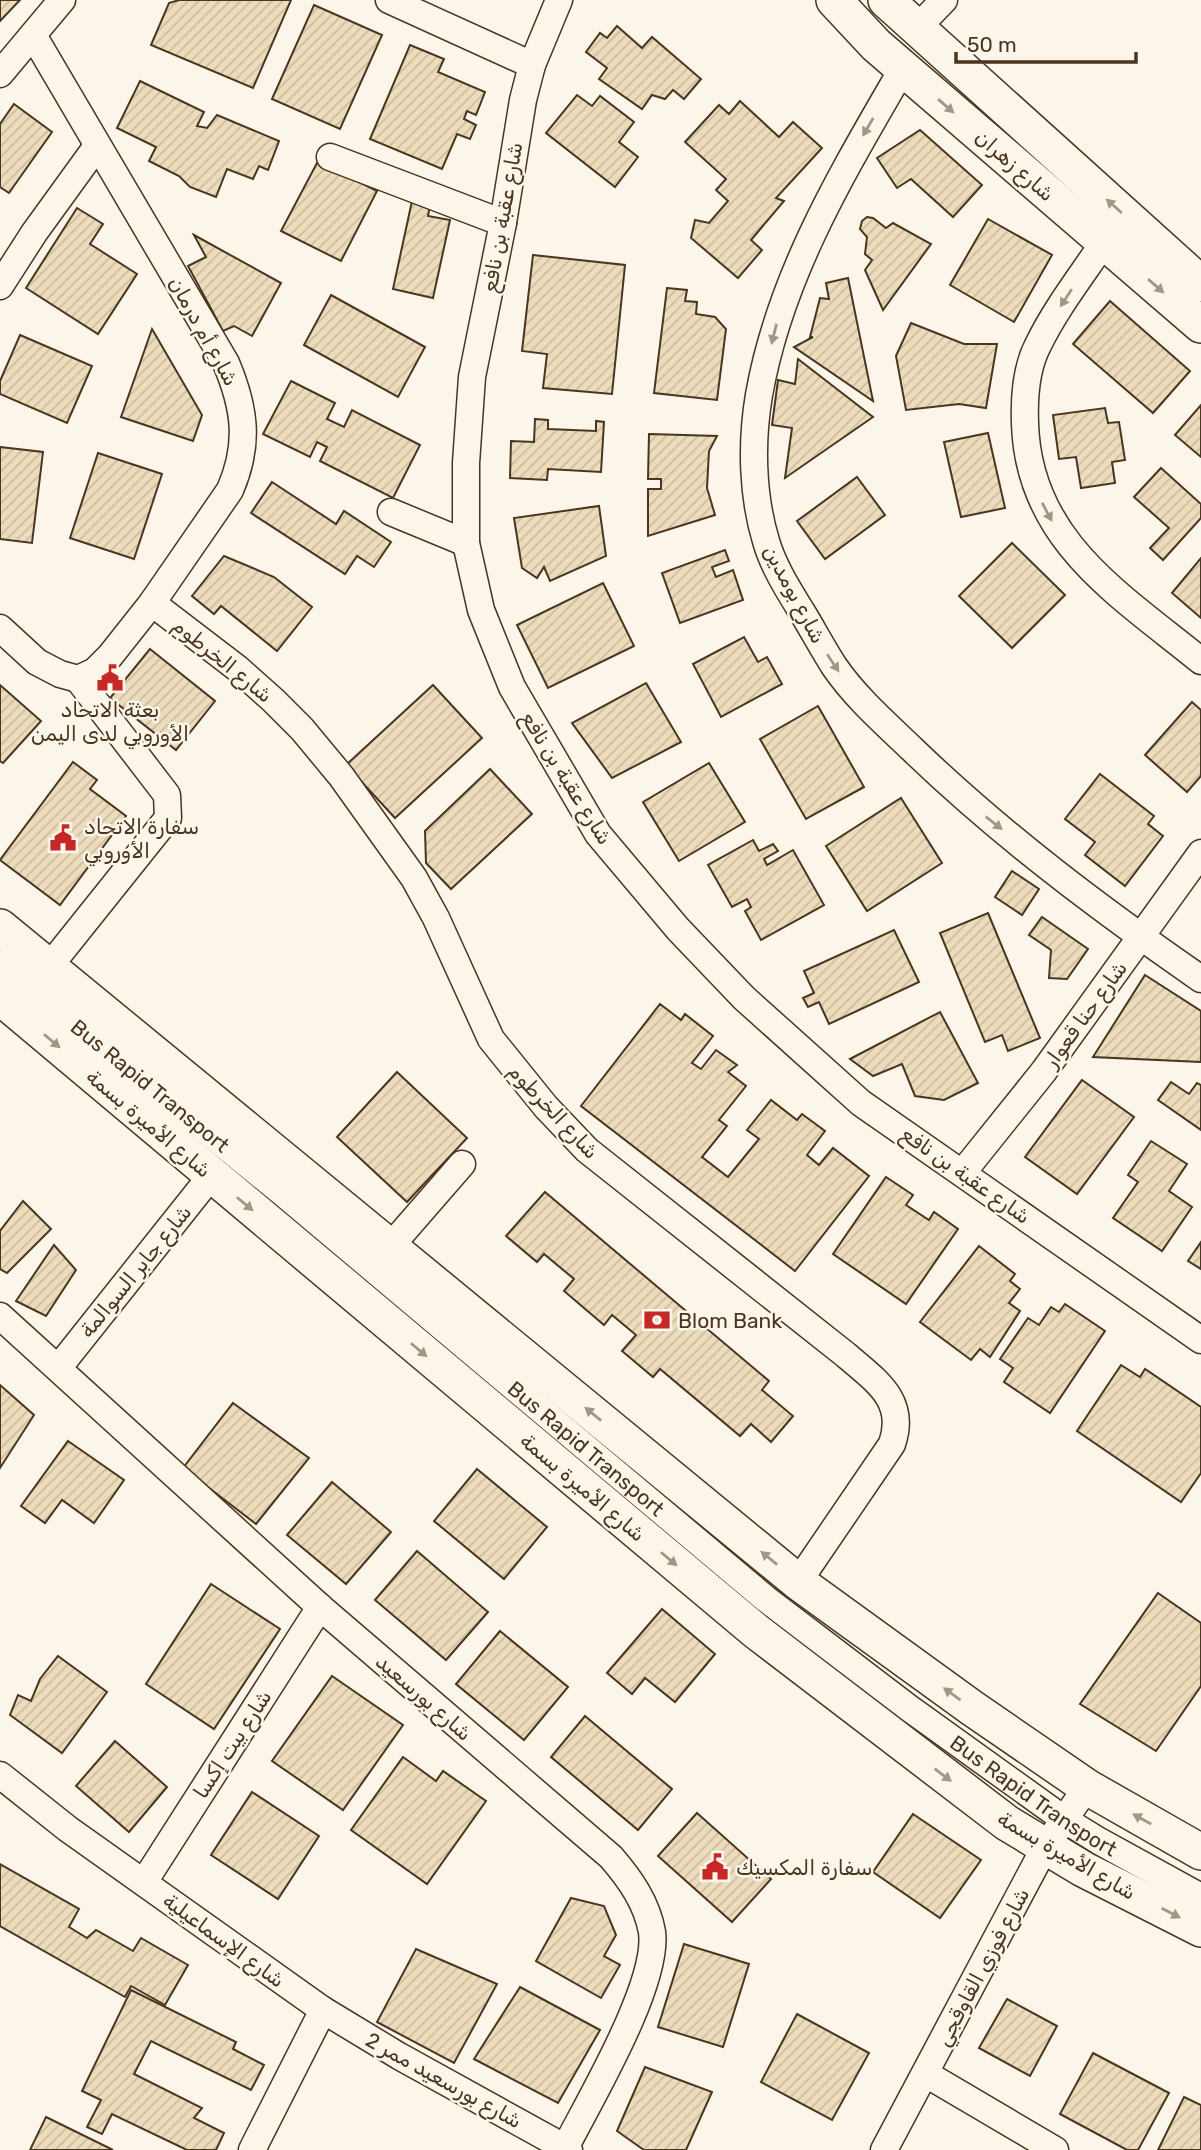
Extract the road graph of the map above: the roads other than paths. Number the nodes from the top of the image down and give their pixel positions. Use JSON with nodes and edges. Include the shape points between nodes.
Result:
{"nodes":[{"id":1,"x":62,"y":0,"type":"edge"},
{"id":2,"x":389,"y":0,"type":"edge"},
{"id":3,"x":420,"y":0,"type":"edge"},
{"id":4,"x":559,"y":0,"type":"edge"},
{"id":5,"x":822,"y":0,"type":"edge"},
{"id":6,"x":834,"y":0,"type":"edge"},
{"id":7,"x":886,"y":0,"type":"edge"},
{"id":8,"x":944,"y":0,"type":"edge"},
{"id":9,"x":917,"y":28,"type":"junction"},
{"id":10,"x":33,"y":34,"type":"junction"},
{"id":11,"x":876,"y":45,"type":"junction"},
{"id":12,"x":536,"y":57,"type":"junction"},
{"id":13,"x":902,"y":68,"type":"junction"},
{"id":14,"x":0,"y":74,"type":"edge"},
{"id":15,"x":97,"y":146,"type":"junction"},
{"id":16,"x":330,"y":157,"type":"dead end"},
{"id":17,"x":503,"y":223,"type":"junction"},
{"id":18,"x":1104,"y":242,"type":"junction"},
{"id":19,"x":1201,"y":284,"type":"edge"},
{"id":20,"x":0,"y":286,"type":"edge"},
{"id":21,"x":1201,"y":325,"type":"edge"},
{"id":22,"x":391,"y":512,"type":"dead end"},
{"id":23,"x":466,"y":542,"type":"junction"},
{"id":24,"x":152,"y":603,"type":"junction"},
{"id":25,"x":0,"y":628,"type":"edge"},
{"id":26,"x":1201,"y":661,"type":"edge"},
{"id":27,"x":78,"y":679,"type":"junction"},
{"id":28,"x":1201,"y":853,"type":"edge"},
{"id":29,"x":0,"y":927,"type":"edge"},
{"id":30,"x":1141,"y":937,"type":"junction"},
{"id":31,"x":0,"y":963,"type":"edge"},
{"id":32,"x":48,"y":968,"type":"junction"},
{"id":33,"x":1201,"y":979,"type":"edge"},
{"id":34,"x":0,"y":997,"type":"edge"},
{"id":35,"x":462,"y":1164,"type":"dead end"},
{"id":36,"x":963,"y":1172,"type":"junction"},
{"id":37,"x":212,"y":1176,"type":"junction"},
{"id":38,"x":389,"y":1248,"type":"junction"},
{"id":39,"x":0,"y":1316,"type":"edge"},
{"id":40,"x":1201,"y":1340,"type":"edge"},
{"id":41,"x":59,"y":1367,"type":"junction"},
{"id":42,"x":798,"y":1582,"type":"junction"},
{"id":43,"x":320,"y":1607,"type":"junction"},
{"id":44,"x":0,"y":1775,"type":"edge"},
{"id":45,"x":1087,"y":1787,"type":"junction"},
{"id":46,"x":1055,"y":1834,"type":"junction"},
{"id":47,"x":1201,"y":1852,"type":"edge"},
{"id":48,"x":144,"y":1882,"type":"junction"},
{"id":49,"x":1201,"y":1897,"type":"edge"},
{"id":50,"x":1201,"y":1928,"type":"edge"},
{"id":51,"x":323,"y":2010,"type":"junction"},
{"id":52,"x":926,"y":2074,"type":"junction"},
{"id":53,"x":566,"y":2149,"type":"edge"},
{"id":54,"x":252,"y":2150,"type":"edge"},
{"id":55,"x":884,"y":2150,"type":"edge"},
{"id":56,"x":1055,"y":2150,"type":"edge"}],
"edges":[{"from":1,"to":10,"type":"street"},
{"from":2,"to":12,"type":"street"},
{"from":3,"to":12,"type":"street"},
{"from":4,"to":12,"type":"street","name":"شارع عقبة بن نافع"},
{"from":5,"to":11,"type":"main road"},
{"from":6,"to":11,"type":"main road","name":"شارع زهران"},
{"from":7,"to":9,"type":"main road","name":"شارع زهران"},
{"from":8,"to":9,"type":"street"},
{"from":19,"to":9,"type":"main road","name":"شارع زهران","one_way":true},
{"from":10,"to":14,"type":"street"},
{"from":10,"to":15,"type":"street","name":"شارع أم درمان"},
{"from":11,"to":13,"type":"main road","name":"شارع زهران"},
{"from":12,"to":17,"type":"street","name":"شارع عقبة بن نافع","via":[[523,100]]},
{"from":13,"to":18,"type":"main road","name":"شارع زهران","one_way":true},
{"from":13,"to":30,"type":"street","name":"شارع بومدين","one_way":true,"via":[[820,215],[777,321],[755,435],[756,487],[766,542],[835,668],[869,707],[965,800]]},
{"from":15,"to":20,"type":"street"},
{"from":15,"to":24,"type":"street","name":"شارع أم درمان","via":[[226,363],[239,393],[243,419],[239,470],[230,490]]},
{"from":16,"to":17,"type":"street"},
{"from":17,"to":23,"type":"street","name":"شارع عقبة بن نافع","via":[[472,377]]},
{"from":18,"to":21,"type":"main road","name":"شارع زهران","one_way":true},
{"from":18,"to":26,"type":"street","one_way":true,"via":[[1038,344],[1031,363],[1024,408],[1028,458],[1045,510],[1078,557]]},
{"from":22,"to":23,"type":"street"},
{"from":23,"to":36,"type":"street","name":"شارع عقبة بن نافع","via":[[481,610],[512,687],[598,835],[744,998],[862,1103]]},
{"from":24,"to":27,"type":"street","name":"شارع أم درمان","via":[[110,656]]},
{"from":24,"to":42,"type":"street","name":"شارع الخرطوم","via":[[273,700],[341,776],[414,878],[491,1040],[546,1107],[587,1150],[882,1387],[898,1418],[892,1444]]},
{"from":25,"to":27,"type":"street","via":[[37,662]]},
{"from":27,"to":32,"type":"street","via":[[167,795],[168,818]]},
{"from":28,"to":30,"type":"street","name":"شارع حنا قعوار"},
{"from":29,"to":32,"type":"main road"},
{"from":30,"to":33,"type":"street","name":"شارع بومدين"},
{"from":30,"to":36,"type":"street","name":"شارع حنا قعوار","via":[[1044,1071]]},
{"from":31,"to":46,"type":"street","name":"Bus Rapid Transport","via":[[284,1194],[766,1599],[909,1708]]},
{"from":32,"to":38,"type":"main road"},
{"from":34,"to":37,"type":"main road","name":"شارع الأميرة بسمة","one_way":true},
{"from":35,"to":38,"type":"street"},
{"from":36,"to":40,"type":"street","name":"شارع عقبة بن نافع"},
{"from":37,"to":41,"type":"street","name":"شارع جابر السوالمة"},
{"from":37,"to":46,"type":"main road","name":"شارع الأميرة بسمة","one_way":true,"via":[[757,1632],[997,1815]]},
{"from":42,"to":38,"type":"main road","one_way":true},
{"from":39,"to":41,"type":"street","name":"شارع بورسعيد"},
{"from":41,"to":43,"type":"street","name":"شارع بورسعيد"},
{"from":45,"to":42,"type":"main road","one_way":true},
{"from":43,"to":48,"type":"street","name":"شارع بيت إكسا"},
{"from":43,"to":53,"type":"street","name":"شارع بورسعيد","via":[[611,1857],[640,1896],[652,1934],[647,1973],[633,2014]]},
{"from":44,"to":48,"type":"street","name":"شارع الإسماعيلية"},
{"from":45,"to":46,"type":"street","name":"شارع فوزي القاوقجي"},
{"from":47,"to":45,"type":"main road","one_way":true},
{"from":46,"to":49,"type":"street","name":"Bus Rapid Transport","via":[[1099,1841]]},
{"from":46,"to":50,"type":"main road","name":"شارع الأميرة بسمة","one_way":true},
{"from":46,"to":52,"type":"street","name":"شارع فوزي القاوقجي"},
{"from":48,"to":51,"type":"street","name":"شارع الإسماعيلية"},
{"from":51,"to":53,"type":"street","name":"شارع بورسعيد ممر 2"},
{"from":51,"to":54,"type":"street"},
{"from":52,"to":55,"type":"street","name":"شارع فوزي القاوقجي"},
{"from":52,"to":56,"type":"street"}]}
